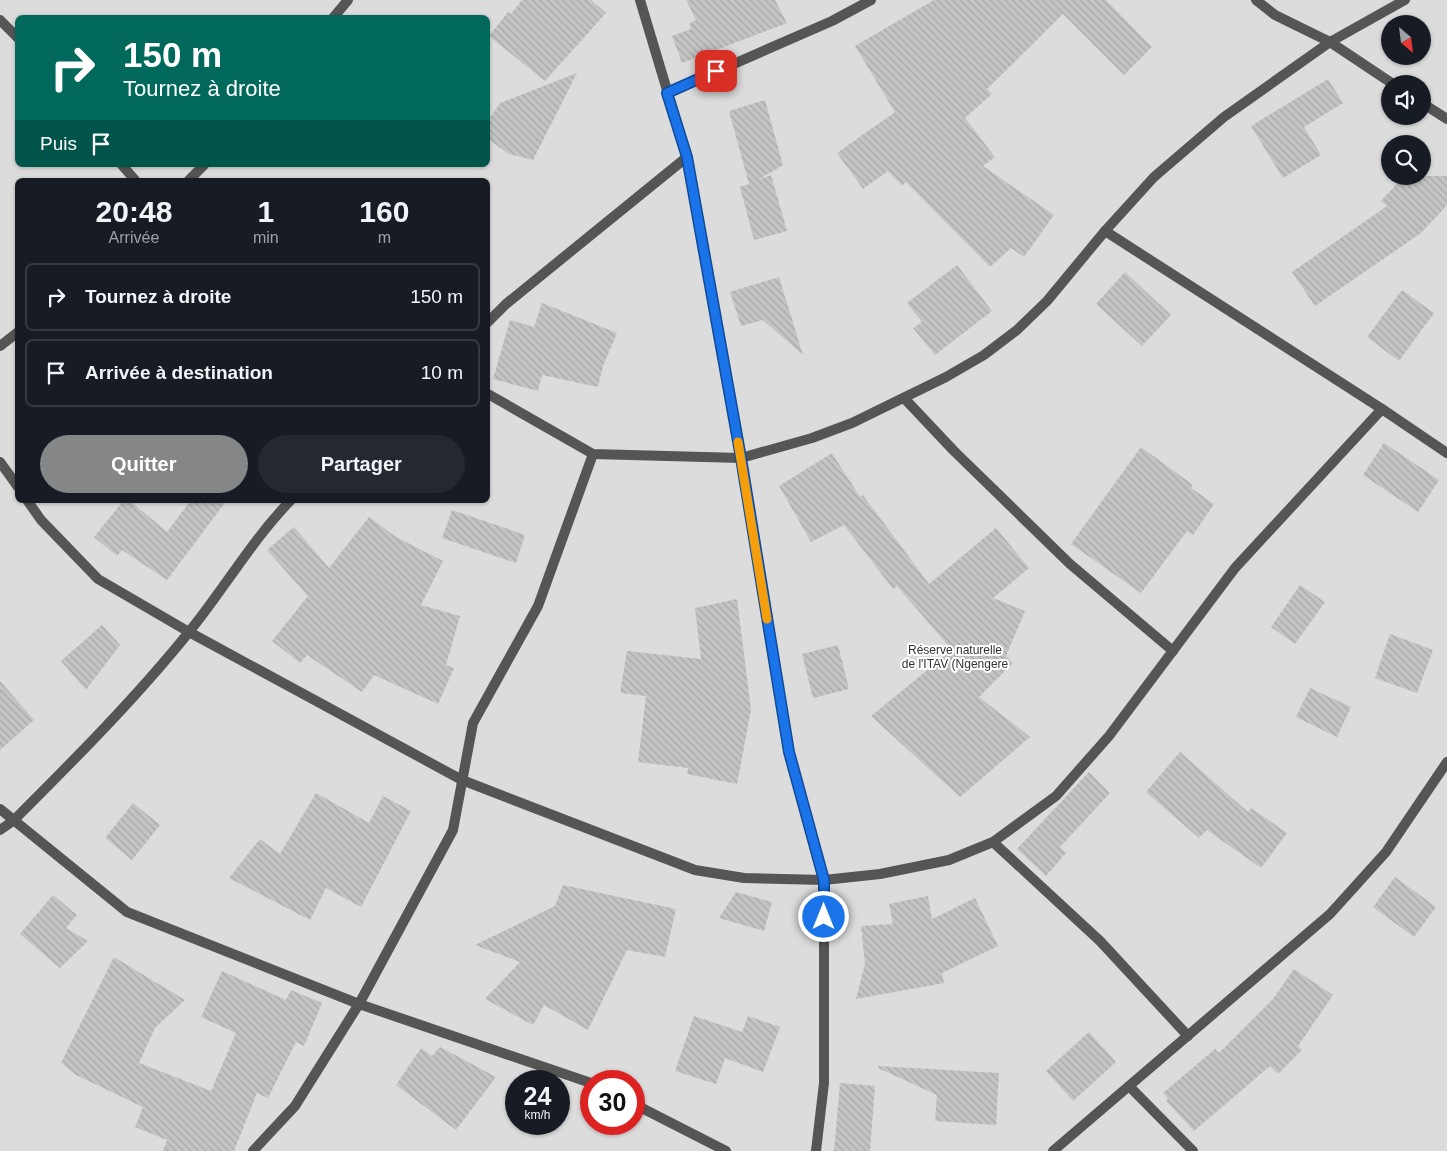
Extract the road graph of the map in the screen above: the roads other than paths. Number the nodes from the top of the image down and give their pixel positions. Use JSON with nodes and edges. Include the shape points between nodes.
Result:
{"nodes":[{"id":1,"x":348,"y":0,"type":"edge"},
{"id":2,"x":640,"y":0,"type":"edge"},
{"id":3,"x":871,"y":0,"type":"edge"},
{"id":4,"x":1256,"y":0,"type":"edge"},
{"id":5,"x":1405,"y":0,"type":"edge"},
{"id":6,"x":336,"y":15,"type":"edge"},
{"id":7,"x":0,"y":20,"type":"edge"},
{"id":8,"x":15,"y":35,"type":"edge"},
{"id":9,"x":1330,"y":42,"type":"junction"},
{"id":10,"x":1381,"y":76,"type":"edge"},
{"id":11,"x":667,"y":93,"type":"junction"},
{"id":12,"x":1431,"y":109,"type":"edge"},
{"id":13,"x":1447,"y":119,"type":"edge"},
{"id":14,"x":687,"y":157,"type":"junction"},
{"id":15,"x":124,"y":167,"type":"edge"},
{"id":16,"x":202,"y":167,"type":"edge"},
{"id":17,"x":133,"y":178,"type":"edge"},
{"id":18,"x":191,"y":178,"type":"edge"},
{"id":19,"x":1105,"y":231,"type":"junction"},
{"id":20,"x":490,"y":320,"type":"edge"},
{"id":21,"x":15,"y":334,"type":"edge"},
{"id":22,"x":0,"y":346,"type":"edge"},
{"id":23,"x":490,"y":395,"type":"edge"},
{"id":24,"x":904,"y":398,"type":"junction"},
{"id":25,"x":1382,"y":409,"type":"junction"},
{"id":26,"x":1447,"y":453,"type":"edge"},
{"id":27,"x":593,"y":454,"type":"junction"},
{"id":28,"x":741,"y":458,"type":"junction"},
{"id":29,"x":0,"y":462,"type":"edge"},
{"id":30,"x":15,"y":483,"type":"edge"},
{"id":31,"x":29,"y":503,"type":"edge"},
{"id":32,"x":288,"y":503,"type":"edge"},
{"id":33,"x":188,"y":632,"type":"junction"},
{"id":34,"x":1173,"y":651,"type":"junction"},
{"id":35,"x":1447,"y":762,"type":"edge"},
{"id":36,"x":462,"y":780,"type":"junction"},
{"id":37,"x":0,"y":809,"type":"edge"},
{"id":38,"x":13,"y":821,"type":"junction"},
{"id":39,"x":0,"y":830,"type":"edge"},
{"id":40,"x":993,"y":842,"type":"junction"},
{"id":41,"x":824,"y":880,"type":"junction"},
{"id":42,"x":358,"y":1004,"type":"junction"},
{"id":43,"x":1188,"y":1036,"type":"junction"},
{"id":44,"x":580,"y":1079,"type":"edge"},
{"id":45,"x":1129,"y":1086,"type":"junction"},
{"id":46,"x":645,"y":1110,"type":"edge"},
{"id":47,"x":253,"y":1151,"type":"edge"},
{"id":48,"x":726,"y":1151,"type":"edge"},
{"id":49,"x":816,"y":1151,"type":"edge"},
{"id":50,"x":1053,"y":1151,"type":"edge"},
{"id":51,"x":1193,"y":1151,"type":"edge"}],
"edges":[{"from":1,"to":6,"type":"street"},
{"from":2,"to":11,"type":"street"},
{"from":3,"to":11,"type":"street","via":[[832,21]]},
{"from":4,"to":9,"type":"street","via":[[1275,15]]},
{"from":5,"to":9,"type":"street"},
{"from":7,"to":8,"type":"street"},
{"from":9,"to":10,"type":"street"},
{"from":9,"to":19,"type":"street","via":[[1224,117],[1154,177]]},
{"from":11,"to":14,"type":"street"},
{"from":12,"to":13,"type":"street"},
{"from":14,"to":20,"type":"street"},
{"from":14,"to":28,"type":"street"},
{"from":15,"to":17,"type":"street"},
{"from":16,"to":18,"type":"street"},
{"from":19,"to":24,"type":"street","via":[[1047,301],[1017,330],[984,355]]},
{"from":19,"to":25,"type":"street"},
{"from":21,"to":22,"type":"street"},
{"from":23,"to":27,"type":"street"},
{"from":24,"to":28,"type":"street","via":[[812,438]]},
{"from":24,"to":34,"type":"street","via":[[1070,564]]},
{"from":25,"to":26,"type":"street"},
{"from":25,"to":34,"type":"street","via":[[1235,568]]},
{"from":27,"to":28,"type":"street"},
{"from":27,"to":36,"type":"street","via":[[538,606],[473,724]]},
{"from":28,"to":41,"type":"street","via":[[789,752]]},
{"from":29,"to":30,"type":"street"},
{"from":31,"to":33,"type":"street","via":[[41,520],[98,579]]},
{"from":32,"to":33,"type":"street"},
{"from":33,"to":36,"type":"street"},
{"from":33,"to":38,"type":"street","via":[[90,744]]},
{"from":34,"to":40,"type":"street","via":[[1109,736],[1056,796]]},
{"from":35,"to":43,"type":"street","via":[[1386,852],[1330,914]]},
{"from":36,"to":41,"type":"street","via":[[695,870],[744,878]]},
{"from":36,"to":42,"type":"street","via":[[453,830]]},
{"from":37,"to":38,"type":"street"},
{"from":38,"to":39,"type":"street"},
{"from":38,"to":42,"type":"street","via":[[127,912]]},
{"from":40,"to":41,"type":"street","via":[[949,860],[880,874]]},
{"from":40,"to":43,"type":"street","via":[[1100,941]]},
{"from":41,"to":49,"type":"street","via":[[824,1083]]},
{"from":42,"to":44,"type":"street"},
{"from":42,"to":47,"type":"street","via":[[295,1106]]},
{"from":43,"to":45,"type":"street"},
{"from":45,"to":50,"type":"street"},
{"from":45,"to":51,"type":"street"},
{"from":46,"to":48,"type":"street"}]}
